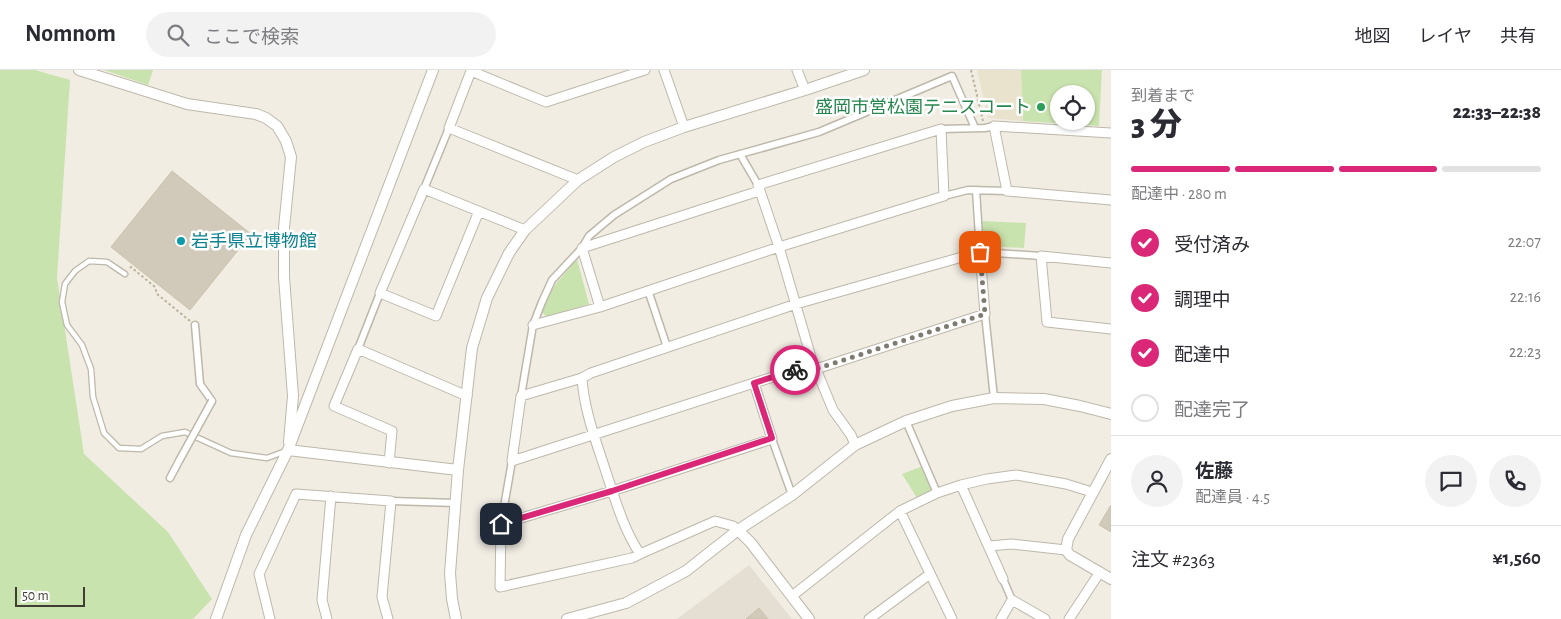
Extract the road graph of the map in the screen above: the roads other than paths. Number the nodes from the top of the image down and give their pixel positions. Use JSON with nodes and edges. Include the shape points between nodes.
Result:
{"nodes":[{"id":1,"x":79,"y":70,"type":"edge"},
{"id":2,"x":434,"y":70,"type":"edge"},
{"id":3,"x":645,"y":70,"type":"edge"},
{"id":4,"x":664,"y":70,"type":"edge"},
{"id":5,"x":797,"y":70,"type":"edge"},
{"id":6,"x":864,"y":70,"type":"edge"},
{"id":7,"x":471,"y":71,"type":"edge"},
{"id":8,"x":805,"y":90,"type":"junction"},
{"id":9,"x":994,"y":126,"type":"junction"},
{"id":10,"x":449,"y":128,"type":"junction"},
{"id":11,"x":684,"y":128,"type":"junction"},
{"id":12,"x":975,"y":128,"type":"junction"},
{"id":13,"x":941,"y":129,"type":"junction"},
{"id":14,"x":1111,"y":133,"type":"edge"},
{"id":15,"x":740,"y":154,"type":"junction"},
{"id":16,"x":578,"y":180,"type":"junction"},
{"id":17,"x":759,"y":188,"type":"junction"},
{"id":18,"x":424,"y":189,"type":"junction"},
{"id":19,"x":976,"y":190,"type":"junction"},
{"id":20,"x":1007,"y":192,"type":"junction"},
{"id":21,"x":944,"y":196,"type":"junction"},
{"id":22,"x":1111,"y":200,"type":"edge"},
{"id":23,"x":479,"y":211,"type":"junction"},
{"id":24,"x":525,"y":230,"type":"junction"},
{"id":25,"x":779,"y":247,"type":"junction"},
{"id":26,"x":582,"y":248,"type":"junction"},
{"id":27,"x":980,"y":252,"type":"junction"},
{"id":28,"x":1041,"y":256,"type":"junction"},
{"id":29,"x":1111,"y":263,"type":"edge"},
{"id":30,"x":124,"y":274,"type":"road end"},
{"id":31,"x":648,"y":290,"type":"junction"},
{"id":32,"x":380,"y":293,"type":"junction"},
{"id":33,"x":796,"y":304,"type":"junction"},
{"id":34,"x":600,"y":307,"type":"junction"},
{"id":35,"x":985,"y":314,"type":"junction"},
{"id":36,"x":195,"y":325,"type":"road end"},
{"id":37,"x":533,"y":325,"type":"junction"},
{"id":38,"x":1111,"y":329,"type":"edge"},
{"id":39,"x":667,"y":347,"type":"junction"},
{"id":40,"x":358,"y":349,"type":"junction"},
{"id":41,"x":814,"y":366,"type":"junction"},
{"id":42,"x":582,"y":378,"type":"junction"},
{"id":43,"x":754,"y":383,"type":"junction"},
{"id":44,"x":466,"y":396,"type":"junction"},
{"id":45,"x":520,"y":396,"type":"junction"},
{"id":46,"x":994,"y":398,"type":"junction"},
{"id":47,"x":1111,"y":414,"type":"edge"},
{"id":48,"x":906,"y":421,"type":"junction"},
{"id":49,"x":594,"y":435,"type":"junction"},
{"id":50,"x":772,"y":438,"type":"junction"},
{"id":51,"x":855,"y":445,"type":"junction"},
{"id":52,"x":288,"y":450,"type":"junction"},
{"id":53,"x":1111,"y":459,"type":"edge"},
{"id":54,"x":512,"y":461,"type":"junction"},
{"id":55,"x":389,"y":463,"type":"junction"},
{"id":56,"x":458,"y":470,"type":"junction"},
{"id":57,"x":170,"y":478,"type":"dead end"},
{"id":58,"x":961,"y":484,"type":"junction"},
{"id":59,"x":612,"y":491,"type":"junction"},
{"id":60,"x":1092,"y":492,"type":"junction"},
{"id":61,"x":937,"y":493,"type":"junction"},
{"id":62,"x":792,"y":495,"type":"junction"},
{"id":63,"x":332,"y":496,"type":"junction"},
{"id":64,"x":391,"y":501,"type":"junction"},
{"id":65,"x":456,"y":503,"type":"junction"},
{"id":66,"x":900,"y":511,"type":"junction"},
{"id":67,"x":501,"y":524,"type":"junction"},
{"id":68,"x":738,"y":530,"type":"junction"},
{"id":69,"x":989,"y":546,"type":"junction"},
{"id":70,"x":1066,"y":550,"type":"junction"},
{"id":71,"x":640,"y":554,"type":"junction"},
{"id":72,"x":1100,"y":572,"type":"junction"},
{"id":73,"x":930,"y":574,"type":"junction"},
{"id":74,"x":1003,"y":579,"type":"joint"},
{"id":75,"x":1111,"y":579,"type":"edge"},
{"id":76,"x":792,"y":596,"type":"junction"},
{"id":77,"x":1012,"y":600,"type":"junction"},
{"id":78,"x":216,"y":619,"type":"edge"},
{"id":79,"x":270,"y":619,"type":"edge"},
{"id":80,"x":327,"y":619,"type":"edge"},
{"id":81,"x":388,"y":619,"type":"edge"},
{"id":82,"x":456,"y":619,"type":"edge"},
{"id":83,"x":567,"y":619,"type":"edge"},
{"id":84,"x":808,"y":619,"type":"edge"},
{"id":85,"x":869,"y":619,"type":"edge"},
{"id":86,"x":952,"y":619,"type":"edge"},
{"id":87,"x":1002,"y":619,"type":"edge"},
{"id":88,"x":1045,"y":619,"type":"edge"},
{"id":89,"x":1069,"y":619,"type":"edge"}],
"edges":[{"from":1,"to":52,"type":"street","via":[[187,104],[256,114],[277,126],[286,140],[291,157],[284,228],[284,277],[293,396]]},
{"from":2,"to":52,"type":"street"},
{"from":3,"to":7,"type":"street","via":[[546,102]]},
{"from":4,"to":11,"type":"street"},
{"from":5,"to":8,"type":"street"},
{"from":6,"to":8,"type":"street"},
{"from":7,"to":10,"type":"street"},
{"from":8,"to":11,"type":"street"},
{"from":9,"to":12,"type":"street"},
{"from":9,"to":14,"type":"street"},
{"from":9,"to":20,"type":"street"},
{"from":10,"to":16,"type":"street"},
{"from":10,"to":18,"type":"street"},
{"from":11,"to":16,"type":"street","via":[[636,146]]},
{"from":12,"to":13,"type":"street"},
{"from":12,"to":15,"type":"street","via":[[952,76],[819,132]]},
{"from":13,"to":17,"type":"street"},
{"from":13,"to":21,"type":"street"},
{"from":15,"to":17,"type":"street"},
{"from":15,"to":26,"type":"street","via":[[671,179],[614,215],[589,236]]},
{"from":16,"to":24,"type":"street"},
{"from":17,"to":25,"type":"street"},
{"from":17,"to":26,"type":"street"},
{"from":18,"to":23,"type":"street"},
{"from":18,"to":32,"type":"street"},
{"from":19,"to":20,"type":"street"},
{"from":19,"to":21,"type":"street"},
{"from":19,"to":27,"type":"street"},
{"from":20,"to":22,"type":"street"},
{"from":21,"to":25,"type":"street"},
{"from":23,"to":24,"type":"street"},
{"from":23,"to":32,"type":"street","via":[[436,316]]},
{"from":24,"to":44,"type":"street","via":[[487,298],[472,348]]},
{"from":25,"to":31,"type":"street"},
{"from":25,"to":33,"type":"street"},
{"from":26,"to":34,"type":"street"},
{"from":26,"to":37,"type":"street","via":[[552,280]]},
{"from":27,"to":28,"type":"street"},
{"from":27,"to":33,"type":"street"},
{"from":27,"to":35,"type":"street"},
{"from":28,"to":29,"type":"street"},
{"from":28,"to":38,"type":"street","via":[[1047,322]]},
{"from":30,"to":52,"type":"lane","via":[[107,262],[89,261],[65,284],[62,302],[67,324],[82,345],[91,369],[93,397],[104,433],[119,448],[141,449],[162,436],[185,432],[231,453],[267,458]]},
{"from":31,"to":34,"type":"street"},
{"from":31,"to":39,"type":"street"},
{"from":32,"to":40,"type":"street"},
{"from":33,"to":39,"type":"street"},
{"from":33,"to":41,"type":"street"},
{"from":34,"to":37,"type":"street"},
{"from":35,"to":41,"type":"street"},
{"from":35,"to":46,"type":"street"},
{"from":36,"to":57,"type":"street","bridge":true,"via":[[200,384],[212,401]]},
{"from":37,"to":45,"type":"street"},
{"from":39,"to":42,"type":"street"},
{"from":40,"to":44,"type":"street"},
{"from":40,"to":55,"type":"street","via":[[334,406],[392,431]]},
{"from":41,"to":43,"type":"street"},
{"from":41,"to":51,"type":"street","via":[[833,410]]},
{"from":42,"to":45,"type":"street"},
{"from":42,"to":49,"type":"street"},
{"from":43,"to":49,"type":"street"},
{"from":43,"to":50,"type":"street"},
{"from":44,"to":56,"type":"street"},
{"from":45,"to":54,"type":"street"},
{"from":46,"to":47,"type":"street","via":[[1044,399]]},
{"from":46,"to":48,"type":"street","via":[[952,406]]},
{"from":48,"to":51,"type":"street"},
{"from":48,"to":61,"type":"street"},
{"from":49,"to":54,"type":"street"},
{"from":49,"to":59,"type":"street"},
{"from":50,"to":59,"type":"street"},
{"from":50,"to":62,"type":"street"},
{"from":51,"to":62,"type":"street"},
{"from":52,"to":55,"type":"street"},
{"from":52,"to":78,"type":"street","via":[[246,535]]},
{"from":53,"to":60,"type":"street"},
{"from":54,"to":67,"type":"street"},
{"from":55,"to":56,"type":"street"},
{"from":56,"to":65,"type":"street"},
{"from":58,"to":60,"type":"street","via":[[1016,475]]},
{"from":58,"to":61,"type":"street"},
{"from":58,"to":69,"type":"street"},
{"from":59,"to":67,"type":"street"},
{"from":59,"to":71,"type":"street"},
{"from":60,"to":70,"type":"street","via":[[1068,539]]},
{"from":61,"to":66,"type":"street"},
{"from":62,"to":68,"type":"street"},
{"from":63,"to":64,"type":"street"},
{"from":63,"to":79,"type":"street","via":[[296,494],[259,574]]},
{"from":63,"to":80,"type":"street","via":[[322,600]]},
{"from":64,"to":65,"type":"street"},
{"from":64,"to":81,"type":"street","via":[[382,597]]},
{"from":65,"to":82,"type":"street","via":[[450,573]]},
{"from":66,"to":73,"type":"street"},
{"from":66,"to":76,"type":"street"},
{"from":67,"to":71,"type":"street","via":[[500,587]]},
{"from":68,"to":71,"type":"street","via":[[715,521]]},
{"from":68,"to":76,"type":"street"},
{"from":68,"to":83,"type":"street","via":[[686,571],[626,603]]},
{"from":69,"to":70,"type":"street","via":[[1012,544]]},
{"from":69,"to":74,"type":"street"},
{"from":70,"to":72,"type":"street"},
{"from":72,"to":75,"type":"street"},
{"from":72,"to":89,"type":"street"},
{"from":73,"to":85,"type":"street"},
{"from":73,"to":86,"type":"street"},
{"from":74,"to":77,"type":"street"},
{"from":76,"to":84,"type":"street"},
{"from":77,"to":87,"type":"street"},
{"from":77,"to":88,"type":"street"}]}
